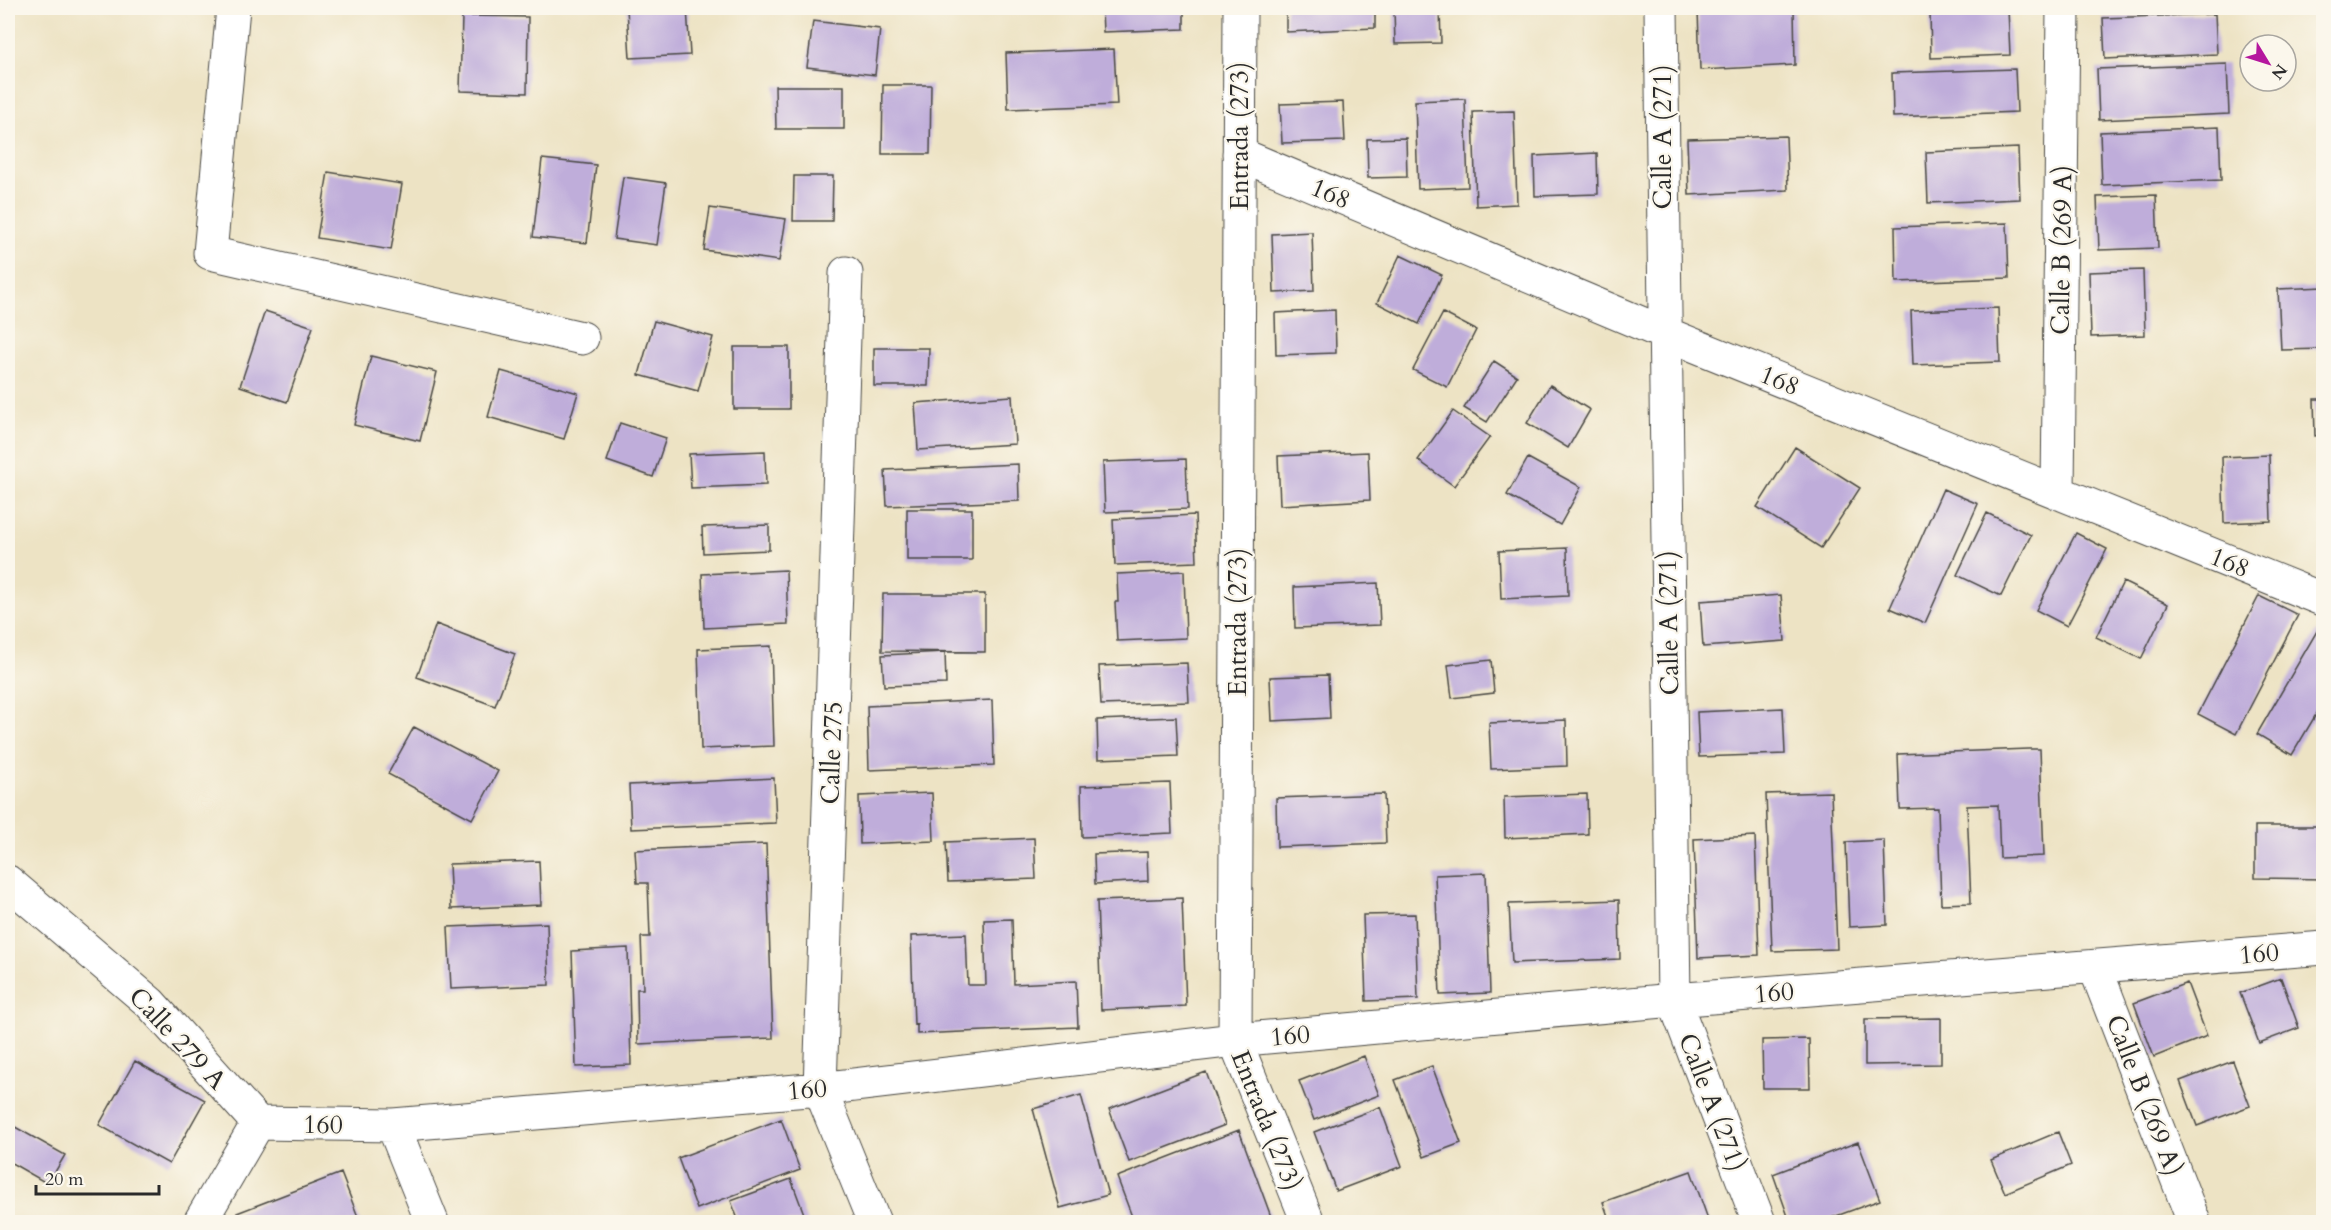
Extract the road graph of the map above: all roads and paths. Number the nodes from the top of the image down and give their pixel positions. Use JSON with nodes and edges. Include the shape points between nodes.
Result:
{"nodes":[{"id":1,"x":233,"y":8,"type":"edge"},
{"id":2,"x":1240,"y":8,"type":"edge"},
{"id":3,"x":1661,"y":8,"type":"edge"},
{"id":4,"x":2063,"y":8,"type":"edge"},
{"id":5,"x":1239,"y":154,"type":"junction"},
{"id":6,"x":846,"y":273,"type":"dead end"},
{"id":7,"x":1664,"y":333,"type":"junction"},
{"id":8,"x":582,"y":338,"type":"dead end"},
{"id":9,"x":2058,"y":493,"type":"junction"},
{"id":10,"x":2324,"y":600,"type":"edge"},
{"id":11,"x":8,"y":882,"type":"edge"},
{"id":12,"x":2324,"y":948,"type":"edge"},
{"id":13,"x":2095,"y":967,"type":"junction"},
{"id":14,"x":1674,"y":1000,"type":"junction"},
{"id":15,"x":1235,"y":1040,"type":"junction"},
{"id":16,"x":820,"y":1089,"type":"junction"},
{"id":17,"x":258,"y":1123,"type":"junction"},
{"id":18,"x":393,"y":1125,"type":"junction"},
{"id":19,"x":200,"y":1222,"type":"edge"},
{"id":20,"x":432,"y":1222,"type":"edge"},
{"id":21,"x":874,"y":1222,"type":"edge"},
{"id":22,"x":1308,"y":1222,"type":"edge"},
{"id":23,"x":1759,"y":1222,"type":"edge"},
{"id":24,"x":2194,"y":1222,"type":"edge"}],
"edges":[{"from":1,"to":8,"type":"street","via":[[210,253]]},
{"from":2,"to":5,"type":"street","name":"Entrada (273)"},
{"from":3,"to":7,"type":"street","name":"Calle A (271)"},
{"from":4,"to":9,"type":"street","name":"Calle B (269 A)"},
{"from":5,"to":7,"type":"street","name":"168"},
{"from":5,"to":15,"type":"street","name":"Entrada (273)"},
{"from":6,"to":16,"type":"street","name":"Calle 275"},
{"from":7,"to":9,"type":"street","name":"168"},
{"from":7,"to":14,"type":"street","name":"Calle A (271)"},
{"from":9,"to":10,"type":"street","name":"168"},
{"from":11,"to":17,"type":"street","name":"Calle 279 A","via":[[150,1003]]},
{"from":12,"to":13,"type":"street","name":"160"},
{"from":13,"to":14,"type":"street","name":"160"},
{"from":13,"to":24,"type":"street","name":"Calle B (269 A)"},
{"from":14,"to":15,"type":"street","name":"160"},
{"from":14,"to":23,"type":"street","name":"Calle A (271)"},
{"from":15,"to":16,"type":"street","name":"160"},
{"from":15,"to":22,"type":"street","name":"Entrada (273)"},
{"from":16,"to":18,"type":"street","name":"160"},
{"from":16,"to":21,"type":"street","name":"Calle 275"},
{"from":17,"to":18,"type":"street","name":"160"},
{"from":17,"to":19,"type":"street"},
{"from":18,"to":20,"type":"street"}]}
